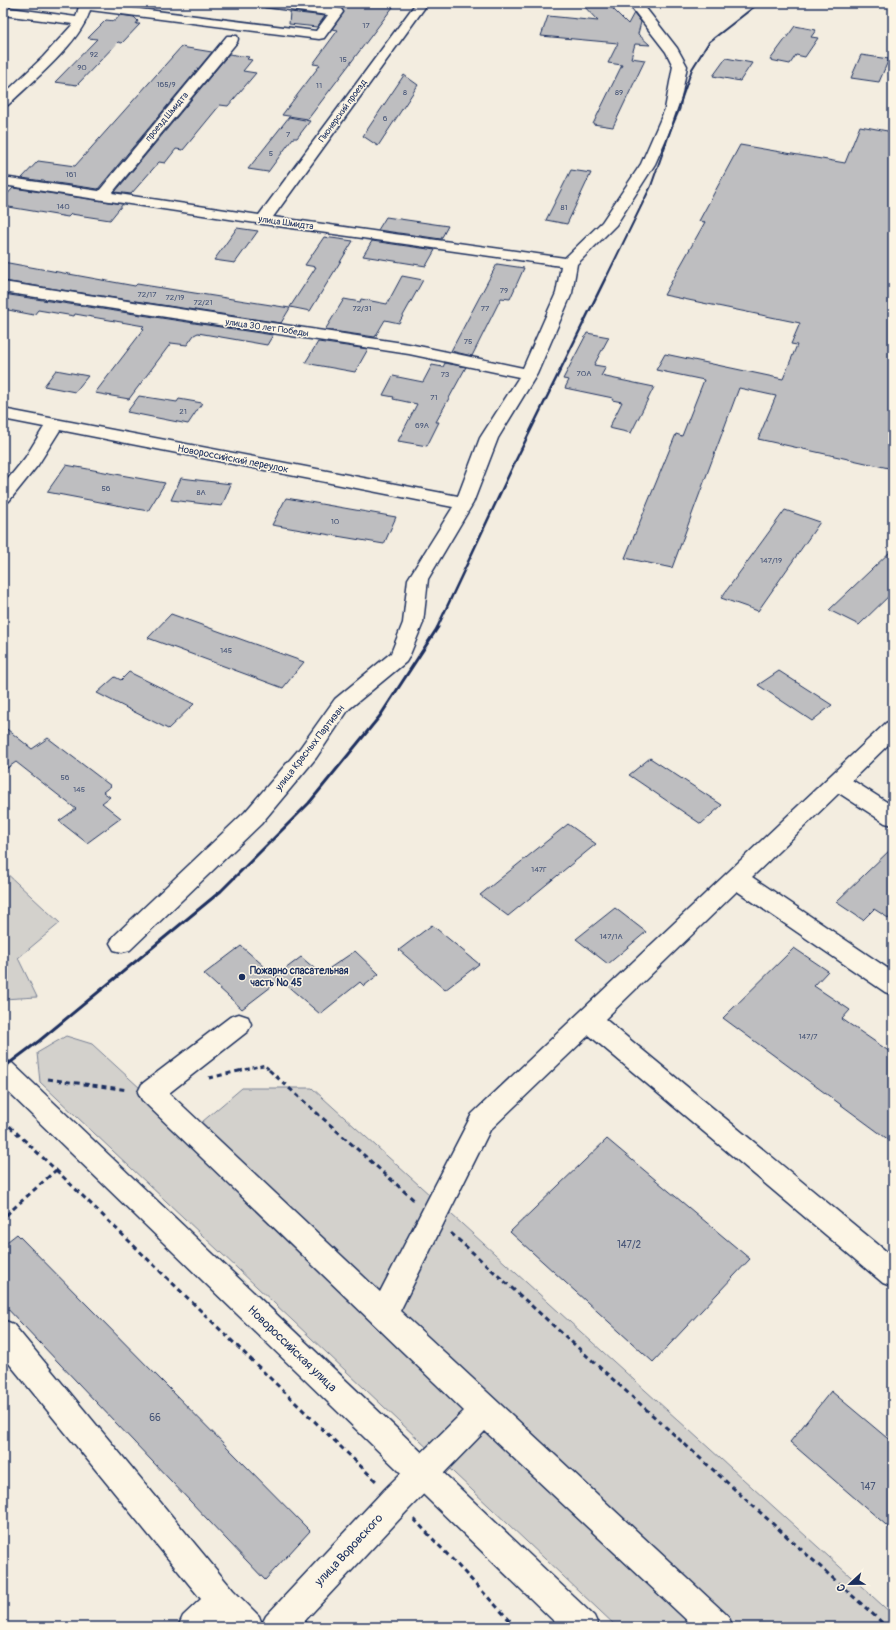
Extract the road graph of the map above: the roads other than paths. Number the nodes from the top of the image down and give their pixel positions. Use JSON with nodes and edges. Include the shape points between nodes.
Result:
{"nodes":[{"id":1,"x":266,"y":3,"type":"edge"},
{"id":2,"x":422,"y":3,"type":"edge"},
{"id":3,"x":634,"y":3,"type":"edge"},
{"id":4,"x":85,"y":4,"type":"edge"},
{"id":5,"x":122,"y":7,"type":"edge"},
{"id":6,"x":3,"y":11,"type":"edge"},
{"id":7,"x":81,"y":21,"type":"junction"},
{"id":8,"x":232,"y":39,"type":"dead end"},
{"id":9,"x":3,"y":102,"type":"edge"},
{"id":10,"x":3,"y":181,"type":"edge"},
{"id":11,"x":103,"y":195,"type":"junction"},
{"id":12,"x":263,"y":220,"type":"junction"},
{"id":13,"x":569,"y":263,"type":"junction"},
{"id":14,"x":3,"y":288,"type":"edge"},
{"id":15,"x":529,"y":374,"type":"junction"},
{"id":16,"x":3,"y":414,"type":"edge"},
{"id":17,"x":54,"y":424,"type":"junction"},
{"id":18,"x":3,"y":497,"type":"edge"},
{"id":19,"x":464,"y":503,"type":"junction"},
{"id":20,"x":893,"y":728,"type":"edge"},
{"id":21,"x":837,"y":781,"type":"junction"},
{"id":22,"x":893,"y":817,"type":"edge"},
{"id":23,"x":736,"y":878,"type":"junction"},
{"id":24,"x":122,"y":942,"type":"dead end"},
{"id":25,"x":893,"y":985,"type":"edge"},
{"id":26,"x":588,"y":1020,"type":"junction"},
{"id":27,"x":239,"y":1024,"type":"dead end"},
{"id":28,"x":3,"y":1070,"type":"edge"},
{"id":29,"x":893,"y":1274,"type":"edge"},
{"id":30,"x":383,"y":1315,"type":"junction"},
{"id":31,"x":3,"y":1334,"type":"edge"},
{"id":32,"x":485,"y":1411,"type":"junction"},
{"id":33,"x":423,"y":1474,"type":"junction"},
{"id":34,"x":222,"y":1601,"type":"junction"},
{"id":35,"x":194,"y":1627,"type":"edge"},
{"id":36,"x":248,"y":1627,"type":"edge"},
{"id":37,"x":277,"y":1627,"type":"edge"},
{"id":38,"x":583,"y":1627,"type":"edge"},
{"id":39,"x":716,"y":1627,"type":"edge"}],
"edges":[{"from":1,"to":5,"type":"street","via":[[337,12],[319,35]]},
{"from":2,"to":12,"type":"street","name":"Пионерский проезд"},
{"from":3,"to":13,"type":"street","via":[[672,51],[680,66],[672,109],[648,164],[608,225]]},
{"from":4,"to":5,"type":"street"},
{"from":4,"to":7,"type":"street"},
{"from":6,"to":7,"type":"street"},
{"from":7,"to":9,"type":"street","via":[[48,60]]},
{"from":8,"to":11,"type":"street","name":"проезд Шмидта"},
{"from":10,"to":11,"type":"street","name":"улица Шмидта"},
{"from":11,"to":12,"type":"street","name":"улица Шмидта"},
{"from":12,"to":13,"type":"street","name":"улица Шмидта"},
{"from":13,"to":15,"type":"street","name":"улица Красных Партизан","via":[[564,292]]},
{"from":14,"to":15,"type":"street","name":"улица 30 лет Победы","via":[[410,349]]},
{"from":15,"to":19,"type":"street","name":"улица Красных Партизан","via":[[489,438]]},
{"from":16,"to":17,"type":"street","name":"Новороссийский переулок"},
{"from":17,"to":18,"type":"street","via":[[32,461]]},
{"from":17,"to":19,"type":"street","name":"Новороссийский переулок"},
{"from":19,"to":24,"type":"street","name":"улица Красных Партизан","via":[[418,579],[413,622],[399,657],[342,704],[308,753],[253,818]]},
{"from":20,"to":21,"type":"street"},
{"from":21,"to":22,"type":"street"},
{"from":21,"to":23,"type":"street"},
{"from":23,"to":25,"type":"street"},
{"from":23,"to":26,"type":"street"},
{"from":26,"to":29,"type":"street"},
{"from":26,"to":30,"type":"street","via":[[481,1122]]},
{"from":27,"to":30,"type":"street","via":[[151,1092]]},
{"from":28,"to":33,"type":"street","name":"Новороссийская улица"},
{"from":30,"to":32,"type":"street"},
{"from":31,"to":34,"type":"street"},
{"from":32,"to":33,"type":"street","name":"улица Воровского"},
{"from":32,"to":39,"type":"street"},
{"from":33,"to":37,"type":"street","name":"улица Воровского"},
{"from":33,"to":38,"type":"street","name":"Новороссийская улица"},
{"from":34,"to":35,"type":"street"},
{"from":34,"to":36,"type":"street"}]}
